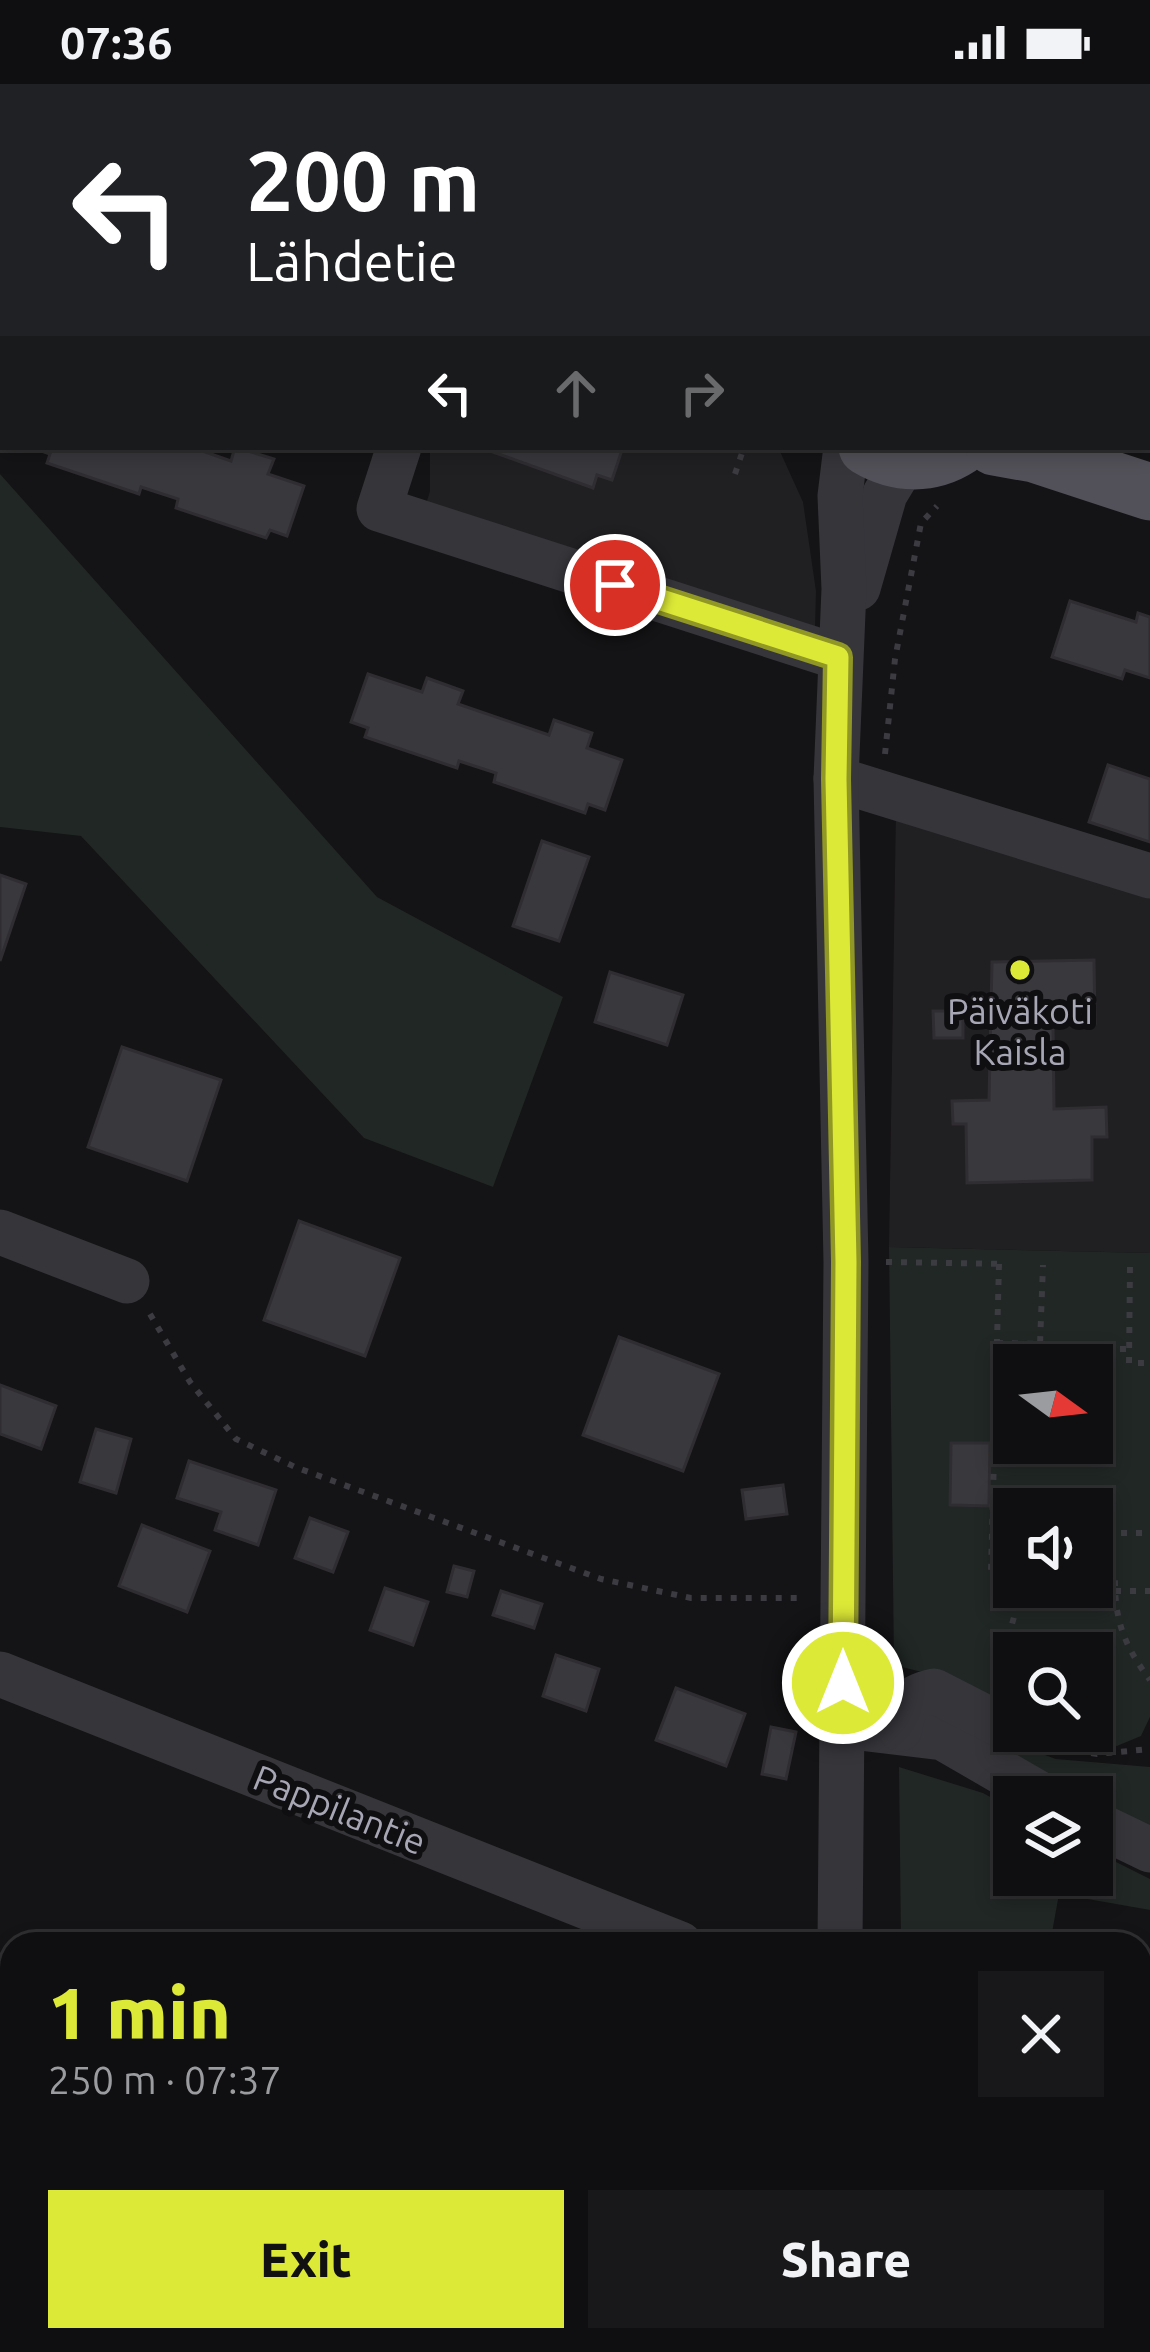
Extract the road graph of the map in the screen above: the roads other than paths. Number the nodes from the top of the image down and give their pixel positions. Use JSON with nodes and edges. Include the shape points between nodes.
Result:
{"nodes":[{"id":1,"x":398,"y":450,"type":"edge"},
{"id":2,"x":846,"y":450,"type":"edge"},
{"id":3,"x":943,"y":450,"type":"edge"},
{"id":4,"x":1150,"y":492,"type":"edge"},
{"id":5,"x":840,"y":640,"type":"junction"},
{"id":6,"x":836,"y":779,"type":"junction"},
{"id":7,"x":1150,"y":876,"type":"edge"},
{"id":8,"x":0,"y":1232,"type":"edge"},
{"id":9,"x":127,"y":1281,"type":"road end"},
{"id":10,"x":0,"y":1674,"type":"edge"},
{"id":11,"x":993,"y":1720,"type":"edge"},
{"id":12,"x":843,"y":1726,"type":"junction"},
{"id":13,"x":900,"y":1730,"type":"junction"},
{"id":14,"x":1010,"y":1776,"type":"edge"},
{"id":15,"x":1113,"y":1832,"type":"edge"},
{"id":16,"x":1150,"y":1850,"type":"edge"},
{"id":17,"x":650,"y":1932,"type":"edge"},
{"id":18,"x":840,"y":1932,"type":"edge"}],
"edges":[{"from":1,"to":5,"type":"street","via":[[379,509]]},
{"from":2,"to":5,"type":"street"},
{"from":3,"to":4,"type":"main road","via":[[1034,454]]},
{"from":3,"to":5,"type":"street","via":[[892,476]]},
{"from":5,"to":6,"type":"street"},
{"from":6,"to":7,"type":"street"},
{"from":6,"to":12,"type":"street","via":[[846,1262]]},
{"from":8,"to":9,"type":"street"},
{"from":10,"to":17,"type":"street","name":"Pappilantie"},
{"from":11,"to":13,"type":"street","via":[[934,1691],[914,1695]]},
{"from":12,"to":13,"type":"street"},
{"from":12,"to":18,"type":"street"},
{"from":13,"to":14,"type":"street","via":[[964,1748]]},
{"from":15,"to":16,"type":"street"}]}
